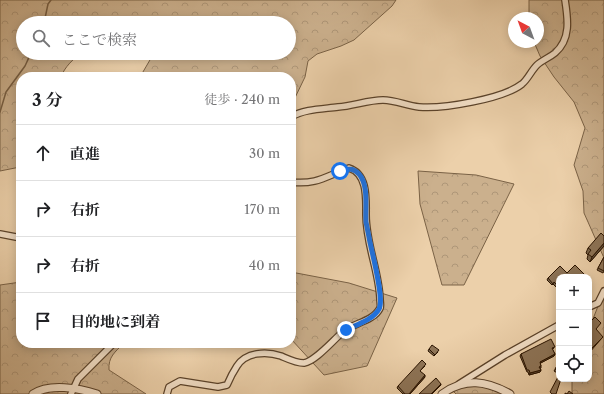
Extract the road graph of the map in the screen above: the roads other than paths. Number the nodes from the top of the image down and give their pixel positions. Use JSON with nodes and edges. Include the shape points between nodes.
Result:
{"nodes":[{"id":1,"x":565,"y":0,"type":"edge"},
{"id":2,"x":296,"y":115,"type":"edge"},
{"id":3,"x":296,"y":183,"type":"edge"},
{"id":4,"x":0,"y":234,"type":"edge"},
{"id":5,"x":16,"y":237,"type":"edge"},
{"id":6,"x":604,"y":291,"type":"edge"},
{"id":7,"x":592,"y":306,"type":"edge"},
{"id":8,"x":556,"y":327,"type":"edge"},
{"id":9,"x":109,"y":348,"type":"edge"},
{"id":10,"x":454,"y":387,"type":"junction"},
{"id":11,"x":72,"y":392,"type":"edge"},
{"id":12,"x":33,"y":394,"type":"edge"},
{"id":13,"x":97,"y":394,"type":"edge"},
{"id":14,"x":167,"y":394,"type":"edge"},
{"id":15,"x":442,"y":394,"type":"edge"},
{"id":16,"x":510,"y":394,"type":"edge"}],
"edges":[{"from":1,"to":2,"type":"street","via":[[568,17],[567,32],[562,46],[538,64],[521,84],[500,94],[460,105],[419,107],[384,100]]},
{"from":3,"to":14,"type":"street","via":[[318,181],[349,168],[359,173],[366,199],[366,222],[380,292],[380,308],[375,315],[346,330],[311,360],[303,363],[261,352],[246,357],[238,364],[227,385],[218,387],[180,381],[169,387]]},
{"from":4,"to":5,"type":"street"},
{"from":6,"to":7,"type":"street","via":[[598,303]]},
{"from":8,"to":10,"type":"street"},
{"from":9,"to":11,"type":"street","via":[[78,379]]},
{"from":10,"to":15,"type":"street"},
{"from":10,"to":16,"type":"street","via":[[478,382]]},
{"from":11,"to":12,"type":"street","via":[[45,388]]},
{"from":11,"to":13,"type":"street","via":[[85,390]]}]}
